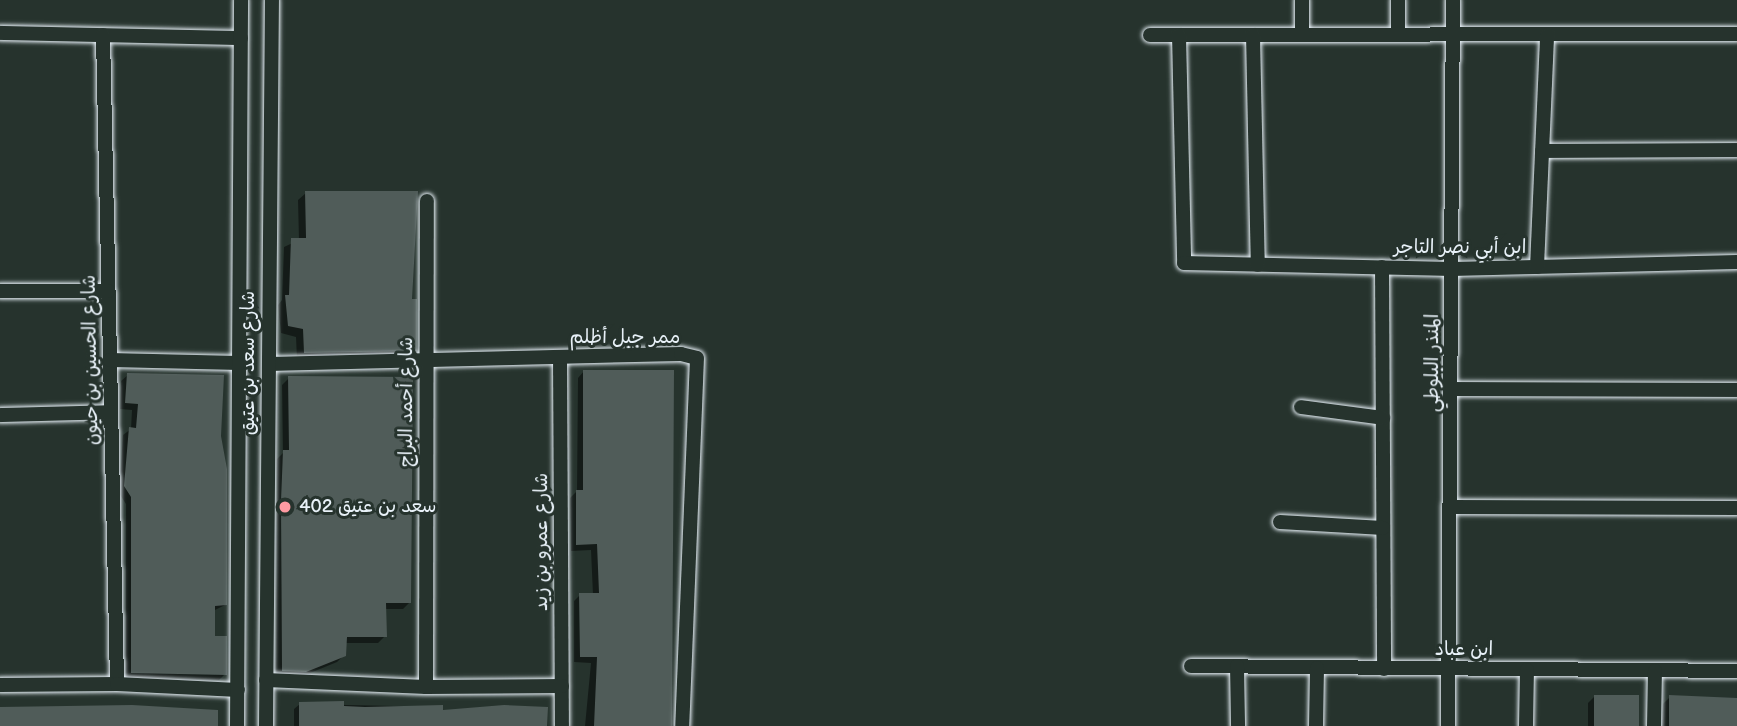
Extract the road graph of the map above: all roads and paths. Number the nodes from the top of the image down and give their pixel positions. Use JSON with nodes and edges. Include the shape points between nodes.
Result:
{"nodes":[{"id":1,"x":241,"y":0,"type":"edge"},
{"id":2,"x":272,"y":0,"type":"edge"},
{"id":3,"x":1302,"y":0,"type":"edge"},
{"id":4,"x":1398,"y":0,"type":"edge"},
{"id":5,"x":1452,"y":0,"type":"edge"},
{"id":6,"x":0,"y":33,"type":"edge"},
{"id":7,"x":1737,"y":34,"type":"edge"},
{"id":8,"x":103,"y":35,"type":"junction"},
{"id":9,"x":1150,"y":35,"type":"dead end"},
{"id":10,"x":1179,"y":35,"type":"junction"},
{"id":11,"x":1254,"y":35,"type":"junction"},
{"id":12,"x":1302,"y":35,"type":"junction"},
{"id":13,"x":1398,"y":35,"type":"junction"},
{"id":14,"x":1452,"y":35,"type":"junction"},
{"id":15,"x":1546,"y":35,"type":"junction"},
{"id":16,"x":241,"y":38,"type":"junction"},
{"id":17,"x":1737,"y":150,"type":"edge"},
{"id":18,"x":1542,"y":151,"type":"junction"},
{"id":19,"x":427,"y":201,"type":"dead end"},
{"id":20,"x":1737,"y":262,"type":"edge"},
{"id":21,"x":1258,"y":265,"type":"junction"},
{"id":22,"x":1382,"y":267,"type":"junction"},
{"id":23,"x":1537,"y":267,"type":"junction"},
{"id":24,"x":1452,"y":269,"type":"junction"},
{"id":25,"x":0,"y":291,"type":"edge"},
{"id":26,"x":108,"y":291,"type":"junction"},
{"id":27,"x":560,"y":357,"type":"junction"},
{"id":28,"x":110,"y":360,"type":"junction"},
{"id":29,"x":427,"y":361,"type":"junction"},
{"id":30,"x":239,"y":363,"type":"junction"},
{"id":31,"x":269,"y":364,"type":"junction"},
{"id":32,"x":1453,"y":389,"type":"junction"},
{"id":33,"x":1737,"y":390,"type":"edge"},
{"id":34,"x":1301,"y":407,"type":"dead end"},
{"id":35,"x":111,"y":412,"type":"junction"},
{"id":36,"x":0,"y":415,"type":"edge"},
{"id":37,"x":1383,"y":418,"type":"junction"},
{"id":38,"x":1453,"y":507,"type":"junction"},
{"id":39,"x":1737,"y":508,"type":"edge"},
{"id":40,"x":1280,"y":522,"type":"dead end"},
{"id":41,"x":1383,"y":528,"type":"junction"},
{"id":42,"x":1191,"y":666,"type":"dead end"},
{"id":43,"x":1237,"y":666,"type":"junction"},
{"id":44,"x":1317,"y":667,"type":"junction"},
{"id":45,"x":1384,"y":668,"type":"junction"},
{"id":46,"x":1450,"y":670,"type":"junction"},
{"id":47,"x":1527,"y":670,"type":"junction"},
{"id":48,"x":1655,"y":671,"type":"junction"},
{"id":49,"x":1737,"y":671,"type":"edge"},
{"id":50,"x":266,"y":680,"type":"junction"},
{"id":51,"x":117,"y":684,"type":"junction"},
{"id":52,"x":0,"y":685,"type":"edge"},
{"id":53,"x":562,"y":686,"type":"junction"},
{"id":54,"x":426,"y":687,"type":"junction"},
{"id":55,"x":237,"y":690,"type":"junction"},
{"id":56,"x":237,"y":726,"type":"edge"},
{"id":57,"x":266,"y":726,"type":"edge"},
{"id":58,"x":562,"y":726,"type":"edge"},
{"id":59,"x":682,"y":726,"type":"edge"},
{"id":60,"x":1238,"y":726,"type":"edge"},
{"id":61,"x":1317,"y":726,"type":"edge"},
{"id":62,"x":1448,"y":726,"type":"edge"},
{"id":63,"x":1526,"y":726,"type":"edge"},
{"id":64,"x":1654,"y":726,"type":"edge"}],
"edges":[{"from":1,"to":16,"type":"street","name":"شارع سعد بن عتيق"},
{"from":2,"to":31,"type":"street","name":"شارع سعد بن عتيق"},
{"from":3,"to":12,"type":"street"},
{"from":4,"to":13,"type":"street"},
{"from":5,"to":14,"type":"street","name":"المنذر البلوطي"},
{"from":6,"to":8,"type":"street"},
{"from":7,"to":15,"type":"street"},
{"from":8,"to":16,"type":"street"},
{"from":8,"to":26,"type":"street","name":"شارع الحسين بن حيون"},
{"from":9,"to":10,"type":"street"},
{"from":10,"to":11,"type":"street"},
{"from":10,"to":21,"type":"street","name":"ابن أبي نصر التاجر","via":[[1184,263]]},
{"from":11,"to":12,"type":"street"},
{"from":11,"to":21,"type":"street"},
{"from":12,"to":13,"type":"street"},
{"from":13,"to":14,"type":"street"},
{"from":14,"to":15,"type":"street"},
{"from":14,"to":24,"type":"street","name":"المنذر البلوطي"},
{"from":15,"to":18,"type":"street"},
{"from":16,"to":30,"type":"street","name":"شارع سعد بن عتيق"},
{"from":17,"to":18,"type":"street"},
{"from":18,"to":23,"type":"street"},
{"from":19,"to":29,"type":"street","name":"شارع أحمد البراج"},
{"from":20,"to":23,"type":"street","name":"ابن أبي نصر التاجر"},
{"from":21,"to":22,"type":"street","name":"ابن أبي نصر التاجر"},
{"from":22,"to":24,"type":"street","name":"ابن أبي نصر التاجر"},
{"from":22,"to":37,"type":"street"},
{"from":23,"to":24,"type":"street","name":"ابن أبي نصر التاجر"},
{"from":24,"to":32,"type":"street","name":"المنذر البلوطي"},
{"from":25,"to":26,"type":"street"},
{"from":26,"to":28,"type":"street","name":"شارع الحسين بن حيون"},
{"from":27,"to":29,"type":"street","name":"ممر جبل أظلم"},
{"from":27,"to":53,"type":"street","name":"شارع عمرو بن زيد"},
{"from":27,"to":59,"type":"street","name":"ممر جبل أظلم","via":[[681,354],[696,358]]},
{"from":28,"to":30,"type":"street"},
{"from":28,"to":35,"type":"street","name":"شارع الحسين بن حيون"},
{"from":29,"to":31,"type":"street","name":"ممر جبل أظلم"},
{"from":29,"to":54,"type":"street","name":"شارع أحمد البراج"},
{"from":30,"to":55,"type":"street","name":"شارع سعد بن عتيق"},
{"from":31,"to":50,"type":"street","name":"شارع سعد بن عتيق"},
{"from":32,"to":33,"type":"street"},
{"from":32,"to":38,"type":"street","name":"المنذر البلوطي"},
{"from":34,"to":37,"type":"street"},
{"from":35,"to":36,"type":"street"},
{"from":35,"to":51,"type":"street","name":"شارع الحسين بن حيون"},
{"from":37,"to":41,"type":"street"},
{"from":38,"to":39,"type":"street"},
{"from":38,"to":46,"type":"street","name":"المنذر البلوطي"},
{"from":40,"to":41,"type":"street"},
{"from":41,"to":45,"type":"street"},
{"from":42,"to":43,"type":"street","name":"ابن عباد"},
{"from":43,"to":44,"type":"street","name":"ابن عباد"},
{"from":43,"to":60,"type":"street"},
{"from":44,"to":45,"type":"street","name":"ابن عباد"},
{"from":44,"to":61,"type":"street"},
{"from":45,"to":46,"type":"street","name":"ابن عباد"},
{"from":46,"to":47,"type":"street","name":"ابن عباد"},
{"from":46,"to":62,"type":"street","name":"المنذر البلوطي"},
{"from":47,"to":48,"type":"street","name":"ابن عباد"},
{"from":47,"to":63,"type":"street"},
{"from":48,"to":49,"type":"street","name":"ابن عباد"},
{"from":48,"to":64,"type":"street"},
{"from":50,"to":54,"type":"street"},
{"from":50,"to":57,"type":"street","name":"شارع سعد بن عتيق"},
{"from":51,"to":52,"type":"street"},
{"from":51,"to":55,"type":"street"},
{"from":53,"to":54,"type":"street"},
{"from":53,"to":58,"type":"street","name":"شارع عمرو بن زيد"},
{"from":55,"to":56,"type":"street","name":"شارع سعد بن عتيق"}]}
